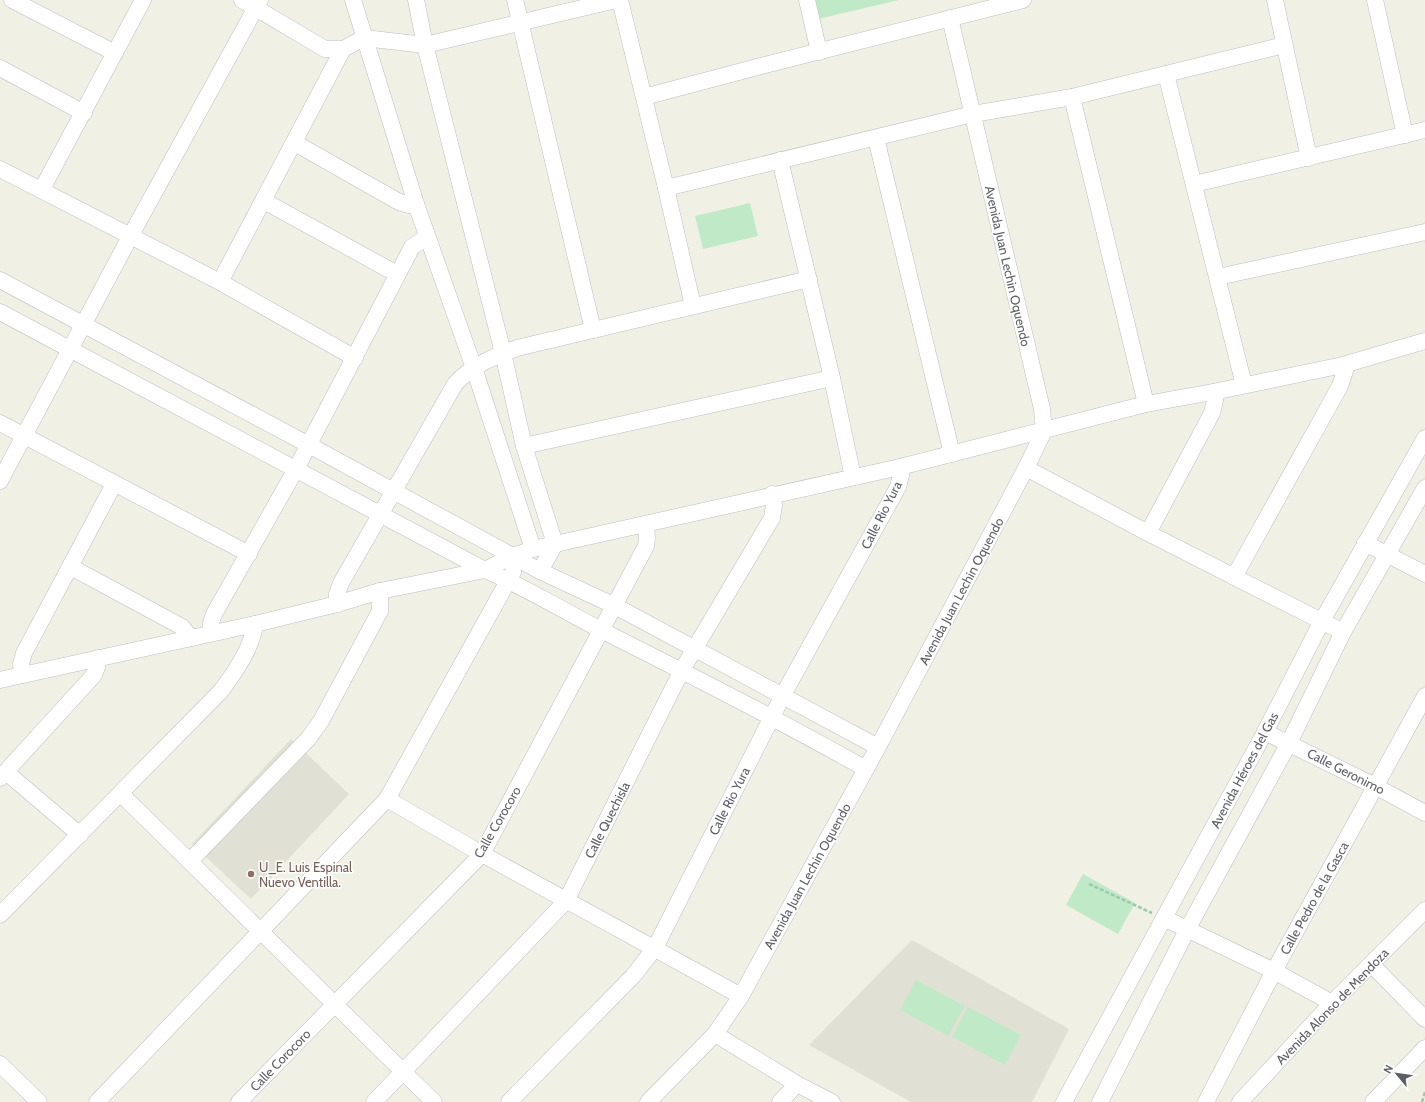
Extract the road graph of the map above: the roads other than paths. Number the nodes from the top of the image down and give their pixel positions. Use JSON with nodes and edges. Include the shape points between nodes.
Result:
{"nodes":[{"id":1,"x":12,"y":0,"type":"edge"},
{"id":2,"x":143,"y":0,"type":"edge"},
{"id":3,"x":242,"y":0,"type":"edge"},
{"id":4,"x":353,"y":0,"type":"edge"},
{"id":5,"x":416,"y":0,"type":"edge"},
{"id":6,"x":515,"y":0,"type":"edge"},
{"id":7,"x":616,"y":0,"type":"edge"},
{"id":8,"x":620,"y":0,"type":"edge"},
{"id":9,"x":807,"y":0,"type":"edge"},
{"id":10,"x":1023,"y":0,"type":"edge"},
{"id":11,"x":1275,"y":0,"type":"edge"},
{"id":12,"x":1375,"y":0,"type":"edge"},
{"id":13,"x":258,"y":4,"type":"edge"},
{"id":14,"x":950,"y":18,"type":"junction"},
{"id":15,"x":520,"y":23,"type":"junction"},
{"id":16,"x":364,"y":38,"type":"junction"},
{"id":17,"x":425,"y":45,"type":"junction"},
{"id":18,"x":1284,"y":45,"type":"junction"},
{"id":19,"x":343,"y":49,"type":"junction"},
{"id":20,"x":819,"y":52,"type":"junction"},
{"id":21,"x":115,"y":53,"type":"junction"},
{"id":22,"x":0,"y":68,"type":"edge"},
{"id":23,"x":1166,"y":74,"type":"junction"},
{"id":24,"x":644,"y":97,"type":"junction"},
{"id":25,"x":1072,"y":97,"type":"junction"},
{"id":26,"x":84,"y":113,"type":"junction"},
{"id":27,"x":973,"y":114,"type":"junction"},
{"id":28,"x":1425,"y":130,"type":"edge"},
{"id":29,"x":1405,"y":135,"type":"junction"},
{"id":30,"x":876,"y":138,"type":"junction"},
{"id":31,"x":295,"y":143,"type":"junction"},
{"id":32,"x":1309,"y":158,"type":"junction"},
{"id":33,"x":780,"y":160,"type":"junction"},
{"id":34,"x":0,"y":168,"type":"edge"},
{"id":35,"x":1194,"y":184,"type":"junction"},
{"id":36,"x":666,"y":188,"type":"junction"},
{"id":37,"x":42,"y":189,"type":"junction"},
{"id":38,"x":264,"y":201,"type":"junction"},
{"id":39,"x":416,"y":204,"type":"junction"},
{"id":40,"x":1425,"y":232,"type":"edge"},
{"id":41,"x":131,"y":235,"type":"junction"},
{"id":42,"x":427,"y":237,"type":"junction"},
{"id":43,"x":397,"y":274,"type":"junction"},
{"id":44,"x":1218,"y":276,"type":"junction"},
{"id":45,"x":809,"y":279,"type":"junction"},
{"id":46,"x":0,"y":280,"type":"edge"},
{"id":47,"x":220,"y":282,"type":"junction"},
{"id":48,"x":693,"y":306,"type":"junction"},
{"id":49,"x":0,"y":312,"type":"edge"},
{"id":50,"x":83,"y":324,"type":"junction"},
{"id":51,"x":593,"y":330,"type":"junction"},
{"id":52,"x":1425,"y":342,"type":"edge"},
{"id":53,"x":70,"y":350,"type":"junction"},
{"id":54,"x":503,"y":353,"type":"junction"},
{"id":55,"x":355,"y":358,"type":"junction"},
{"id":56,"x":1342,"y":364,"type":"junction"},
{"id":57,"x":474,"y":368,"type":"junction"},
{"id":58,"x":832,"y":378,"type":"junction"},
{"id":59,"x":1244,"y":385,"type":"junction"},
{"id":60,"x":1213,"y":392,"type":"junction"},
{"id":61,"x":1146,"y":404,"type":"junction"},
{"id":62,"x":0,"y":423,"type":"edge"},
{"id":63,"x":1044,"y":431,"type":"junction"},
{"id":64,"x":24,"y":436,"type":"junction"},
{"id":65,"x":1425,"y":438,"type":"edge"},
{"id":66,"x":309,"y":445,"type":"junction"},
{"id":67,"x":524,"y":446,"type":"junction"},
{"id":68,"x":952,"y":454,"type":"junction"},
{"id":69,"x":900,"y":467,"type":"junction"},
{"id":70,"x":1026,"y":468,"type":"junction"},
{"id":71,"x":296,"y":469,"type":"junction"},
{"id":72,"x":853,"y":477,"type":"junction"},
{"id":73,"x":0,"y":481,"type":"edge"},
{"id":74,"x":114,"y":484,"type":"junction"},
{"id":75,"x":1425,"y":488,"type":"edge"},
{"id":76,"x":395,"y":492,"type":"junction"},
{"id":77,"x":772,"y":494,"type":"junction"},
{"id":78,"x":380,"y":514,"type":"junction"},
{"id":79,"x":646,"y":525,"type":"junction"},
{"id":80,"x":1148,"y":533,"type":"junction"},
{"id":81,"x":1365,"y":543,"type":"junction"},
{"id":82,"x":555,"y":544,"type":"junction"},
{"id":83,"x":533,"y":549,"type":"junction"},
{"id":84,"x":248,"y":554,"type":"junction"},
{"id":85,"x":1387,"y":554,"type":"junction"},
{"id":86,"x":516,"y":558,"type":"junction"},
{"id":87,"x":70,"y":567,"type":"junction"},
{"id":88,"x":486,"y":570,"type":"junction"},
{"id":89,"x":540,"y":571,"type":"junction"},
{"id":90,"x":1425,"y":574,"type":"edge"},
{"id":91,"x":1234,"y":577,"type":"junction"},
{"id":92,"x":508,"y":580,"type":"junction"},
{"id":93,"x":380,"y":591,"type":"junction"},
{"id":94,"x":337,"y":604,"type":"junction"},
{"id":95,"x":615,"y":606,"type":"junction"},
{"id":96,"x":1322,"y":621,"type":"junction"},
{"id":97,"x":255,"y":624,"type":"junction"},
{"id":98,"x":600,"y":630,"type":"junction"},
{"id":99,"x":212,"y":632,"type":"junction"},
{"id":100,"x":1343,"y":632,"type":"junction"},
{"id":101,"x":191,"y":638,"type":"junction"},
{"id":102,"x":694,"y":648,"type":"junction"},
{"id":103,"x":98,"y":658,"type":"junction"},
{"id":104,"x":682,"y":670,"type":"junction"},
{"id":105,"x":22,"y":675,"type":"junction"},
{"id":106,"x":0,"y":680,"type":"edge"},
{"id":107,"x":783,"y":695,"type":"junction"},
{"id":108,"x":1425,"y":696,"type":"edge"},
{"id":109,"x":772,"y":717,"type":"junction"},
{"id":110,"x":1265,"y":732,"type":"junction"},
{"id":111,"x":1289,"y":743,"type":"junction"},
{"id":112,"x":878,"y":747,"type":"junction"},
{"id":113,"x":866,"y":769,"type":"junction"},
{"id":114,"x":3,"y":775,"type":"edge"},
{"id":115,"x":1375,"y":786,"type":"junction"},
{"id":116,"x":121,"y":794,"type":"junction"},
{"id":117,"x":387,"y":800,"type":"junction"},
{"id":118,"x":1425,"y":813,"type":"edge"},
{"id":119,"x":80,"y":835,"type":"junction"},
{"id":120,"x":482,"y":854,"type":"junction"},
{"id":121,"x":191,"y":860,"type":"junction"},
{"id":122,"x":566,"y":901,"type":"junction"},
{"id":123,"x":1425,"y":910,"type":"edge"},
{"id":124,"x":0,"y":915,"type":"edge"},
{"id":125,"x":1164,"y":918,"type":"junction"},
{"id":126,"x":1188,"y":928,"type":"junction"},
{"id":127,"x":262,"y":931,"type":"junction"},
{"id":128,"x":655,"y":948,"type":"junction"},
{"id":129,"x":1372,"y":965,"type":"junction"},
{"id":130,"x":1274,"y":971,"type":"junction"},
{"id":131,"x":741,"y":996,"type":"junction"},
{"id":132,"x":1332,"y":1003,"type":"junction"},
{"id":133,"x":334,"y":1005,"type":"junction"},
{"id":134,"x":1425,"y":1019,"type":"edge"},
{"id":135,"x":715,"y":1034,"type":"junction"},
{"id":136,"x":1425,"y":1048,"type":"edge"},
{"id":137,"x":0,"y":1064,"type":"edge"},
{"id":138,"x":404,"y":1072,"type":"junction"},
{"id":139,"x":797,"y":1084,"type":"junction"},
{"id":140,"x":1070,"y":1100,"type":"edge"},
{"id":141,"x":39,"y":1102,"type":"edge"},
{"id":142,"x":97,"y":1102,"type":"edge"},
{"id":143,"x":239,"y":1102,"type":"edge"},
{"id":144,"x":374,"y":1102,"type":"edge"},
{"id":145,"x":434,"y":1102,"type":"edge"},
{"id":146,"x":509,"y":1102,"type":"edge"},
{"id":147,"x":648,"y":1102,"type":"edge"},
{"id":148,"x":780,"y":1102,"type":"edge"},
{"id":149,"x":832,"y":1102,"type":"edge"},
{"id":150,"x":1100,"y":1102,"type":"edge"},
{"id":151,"x":1206,"y":1102,"type":"edge"},
{"id":152,"x":1240,"y":1102,"type":"edge"},
{"id":153,"x":1373,"y":1102,"type":"edge"}],
"edges":[{"from":1,"to":21,"type":"street"},
{"from":2,"to":21,"type":"street"},
{"from":3,"to":13,"type":"street"},
{"from":4,"to":16,"type":"street"},
{"from":5,"to":17,"type":"street"},
{"from":6,"to":15,"type":"street"},
{"from":7,"to":15,"type":"street"},
{"from":8,"to":24,"type":"street"},
{"from":9,"to":20,"type":"street"},
{"from":10,"to":14,"type":"street"},
{"from":11,"to":18,"type":"street"},
{"from":12,"to":29,"type":"street"},
{"from":13,"to":19,"type":"street","via":[[326,49]]},
{"from":13,"to":41,"type":"street"},
{"from":14,"to":20,"type":"street"},
{"from":14,"to":27,"type":"street","name":"Avenida Juan Lechin Oquendo"},
{"from":15,"to":17,"type":"street"},
{"from":15,"to":51,"type":"street"},
{"from":16,"to":17,"type":"street"},
{"from":16,"to":19,"type":"street"},
{"from":16,"to":39,"type":"street"},
{"from":17,"to":54,"type":"street"},
{"from":18,"to":23,"type":"street"},
{"from":18,"to":32,"type":"street"},
{"from":19,"to":31,"type":"street"},
{"from":20,"to":24,"type":"street"},
{"from":21,"to":26,"type":"street"},
{"from":22,"to":26,"type":"street"},
{"from":23,"to":25,"type":"street"},
{"from":23,"to":35,"type":"street"},
{"from":24,"to":36,"type":"street"},
{"from":25,"to":27,"type":"street"},
{"from":25,"to":61,"type":"street"},
{"from":26,"to":37,"type":"street"},
{"from":27,"to":30,"type":"street"},
{"from":27,"to":63,"type":"street","name":"Avenida Juan Lechin Oquendo","via":[[1042,409]]},
{"from":28,"to":29,"type":"street"},
{"from":29,"to":32,"type":"street"},
{"from":30,"to":33,"type":"street"},
{"from":30,"to":68,"type":"street"},
{"from":31,"to":38,"type":"street"},
{"from":31,"to":39,"type":"street","via":[[400,202]]},
{"from":32,"to":35,"type":"street"},
{"from":33,"to":36,"type":"street"},
{"from":33,"to":45,"type":"street"},
{"from":34,"to":37,"type":"street"},
{"from":35,"to":44,"type":"street"},
{"from":36,"to":48,"type":"street"},
{"from":37,"to":41,"type":"street"},
{"from":38,"to":43,"type":"street"},
{"from":38,"to":47,"type":"street"},
{"from":39,"to":42,"type":"street"},
{"from":40,"to":44,"type":"street"},
{"from":41,"to":47,"type":"street"},
{"from":41,"to":50,"type":"street"},
{"from":42,"to":43,"type":"street","via":[[412,247]]},
{"from":42,"to":57,"type":"street"},
{"from":43,"to":55,"type":"street"},
{"from":44,"to":59,"type":"street"},
{"from":45,"to":48,"type":"street"},
{"from":45,"to":58,"type":"street"},
{"from":46,"to":50,"type":"street"},
{"from":47,"to":55,"type":"street"},
{"from":48,"to":51,"type":"street"},
{"from":49,"to":53,"type":"street"},
{"from":50,"to":53,"type":"street"},
{"from":50,"to":66,"type":"street"},
{"from":51,"to":54,"type":"street"},
{"from":52,"to":56,"type":"street"},
{"from":53,"to":64,"type":"street"},
{"from":53,"to":71,"type":"street"},
{"from":54,"to":57,"type":"street"},
{"from":54,"to":67,"type":"street"},
{"from":55,"to":66,"type":"street"},
{"from":56,"to":59,"type":"street"},
{"from":56,"to":91,"type":"street","via":[[1345,371],[1340,386]]},
{"from":57,"to":76,"type":"street","via":[[461,376],[455,384]]},
{"from":57,"to":83,"type":"street"},
{"from":58,"to":67,"type":"street"},
{"from":58,"to":72,"type":"street"},
{"from":59,"to":60,"type":"street"},
{"from":60,"to":61,"type":"street"},
{"from":60,"to":80,"type":"street","via":[[1216,401],[1212,413]]},
{"from":61,"to":63,"type":"street"},
{"from":62,"to":64,"type":"street"},
{"from":63,"to":68,"type":"street"},
{"from":63,"to":70,"type":"street","name":"Avenida Juan Lechin Oquendo"},
{"from":64,"to":73,"type":"street"},
{"from":64,"to":74,"type":"street"},
{"from":65,"to":81,"type":"street","name":"Avenida Héroes del Gas"},
{"from":66,"to":71,"type":"street"},
{"from":66,"to":76,"type":"street"},
{"from":67,"to":82,"type":"street"},
{"from":68,"to":69,"type":"street"},
{"from":69,"to":72,"type":"street"},
{"from":69,"to":107,"type":"street","name":"Calle Rio Yura","via":[[898,487]]},
{"from":70,"to":80,"type":"street"},
{"from":70,"to":112,"type":"street","name":"Avenida Juan Lechin Oquendo"},
{"from":71,"to":78,"type":"street"},
{"from":71,"to":84,"type":"street"},
{"from":72,"to":77,"type":"street"},
{"from":74,"to":84,"type":"street"},
{"from":74,"to":87,"type":"street"},
{"from":75,"to":85,"type":"street","name":"Avenida Héroes del Gas"},
{"from":76,"to":78,"type":"street"},
{"from":76,"to":86,"type":"street"},
{"from":77,"to":79,"type":"street"},
{"from":77,"to":102,"type":"street","name":"Calle Quechisla","via":[[772,518]]},
{"from":78,"to":88,"type":"street"},
{"from":78,"to":94,"type":"street","via":[[341,584]]},
{"from":79,"to":82,"type":"street"},
{"from":79,"to":95,"type":"street","name":"Calle Corocoro","via":[[646,546]]},
{"from":80,"to":91,"type":"street"},
{"from":81,"to":85,"type":"street"},
{"from":81,"to":96,"type":"street","name":"Avenida Héroes del Gas"},
{"from":82,"to":83,"type":"street"},
{"from":82,"to":89,"type":"street"},
{"from":83,"to":86,"type":"street"},
{"from":84,"to":99,"type":"street","via":[[214,614]]},
{"from":85,"to":90,"type":"street"},
{"from":85,"to":100,"type":"street","name":"Avenida Héroes del Gas"},
{"from":86,"to":88,"type":"street"},
{"from":86,"to":89,"type":"street"},
{"from":86,"to":92,"type":"street"},
{"from":87,"to":101,"type":"street","via":[[182,627]]},
{"from":87,"to":105,"type":"street","via":[[24,653]]},
{"from":88,"to":92,"type":"street"},
{"from":88,"to":93,"type":"street"},
{"from":89,"to":95,"type":"street"},
{"from":91,"to":96,"type":"street"},
{"from":92,"to":98,"type":"street"},
{"from":92,"to":117,"type":"street"},
{"from":93,"to":94,"type":"street"},
{"from":93,"to":121,"type":"street","via":[[380,611],[321,721],[308,739]]},
{"from":94,"to":97,"type":"street"},
{"from":95,"to":98,"type":"street","name":"Calle Corocoro"},
{"from":95,"to":102,"type":"street"},
{"from":96,"to":100,"type":"street"},
{"from":96,"to":110,"type":"street","name":"Avenida Héroes del Gas"},
{"from":97,"to":99,"type":"street"},
{"from":97,"to":116,"type":"street","via":[[254,633],[237,668],[221,691]]},
{"from":98,"to":104,"type":"street"},
{"from":98,"to":120,"type":"street","name":"Calle Corocoro"},
{"from":99,"to":101,"type":"street"},
{"from":100,"to":111,"type":"street","name":"Avenida Héroes del Gas"},
{"from":101,"to":103,"type":"street"},
{"from":102,"to":104,"type":"street","name":"Calle Quechisla"},
{"from":102,"to":107,"type":"street"},
{"from":103,"to":105,"type":"street"},
{"from":103,"to":114,"type":"street","via":[[94,675]]},
{"from":104,"to":109,"type":"street"},
{"from":104,"to":122,"type":"street","name":"Calle Quechisla"},
{"from":105,"to":106,"type":"street"},
{"from":107,"to":109,"type":"street","name":"Calle Rio Yura"},
{"from":107,"to":112,"type":"street"},
{"from":108,"to":115,"type":"street","name":"Calle Pedro de la Gasca"},
{"from":109,"to":113,"type":"street"},
{"from":109,"to":128,"type":"street","name":"Calle Rio Yura"},
{"from":110,"to":111,"type":"street","name":"Calle Geronimo"},
{"from":110,"to":125,"type":"street","name":"Avenida Héroes del Gas"},
{"from":111,"to":115,"type":"street","name":"Calle Geronimo"},
{"from":111,"to":126,"type":"street","name":"Avenida Héroes del Gas"},
{"from":112,"to":113,"type":"street","name":"Avenida Juan Lechin Oquendo"},
{"from":113,"to":131,"type":"street","name":"Avenida Juan Lechin Oquendo"},
{"from":114,"to":119,"type":"street"},
{"from":115,"to":118,"type":"street","name":"Calle Geronimo"},
{"from":115,"to":130,"type":"street","name":"Calle Pedro de la Gasca"},
{"from":116,"to":119,"type":"street"},
{"from":116,"to":121,"type":"street"},
{"from":117,"to":120,"type":"street"},
{"from":117,"to":127,"type":"street"},
{"from":119,"to":124,"type":"street"},
{"from":120,"to":122,"type":"street"},
{"from":120,"to":133,"type":"street","name":"Calle Corocoro"},
{"from":121,"to":127,"type":"street"},
{"from":122,"to":128,"type":"street"},
{"from":122,"to":138,"type":"street","name":"Calle Quechisla"},
{"from":123,"to":129,"type":"street","name":"Avenida Alonso de Mendoza"},
{"from":125,"to":126,"type":"street"},
{"from":125,"to":140,"type":"street","name":"Avenida Héroes del Gas"},
{"from":126,"to":130,"type":"street"},
{"from":126,"to":150,"type":"street","name":"Avenida Héroes del Gas"},
{"from":127,"to":133,"type":"street"},
{"from":127,"to":142,"type":"street"},
{"from":128,"to":131,"type":"street"},
{"from":128,"to":146,"type":"street","name":"Calle Rio Yura","via":[[633,976]]},
{"from":129,"to":132,"type":"street","name":"Avenida Alonso de Mendoza"},
{"from":129,"to":134,"type":"street"},
{"from":130,"to":132,"type":"street"},
{"from":130,"to":151,"type":"street","name":"Calle Pedro de la Gasca"},
{"from":131,"to":135,"type":"street","name":"Avenida Juan Lechin Oquendo"},
{"from":132,"to":152,"type":"street","name":"Avenida Alonso de Mendoza"},
{"from":133,"to":138,"type":"street"},
{"from":133,"to":143,"type":"street","name":"Calle Corocoro"},
{"from":135,"to":139,"type":"street"},
{"from":135,"to":147,"type":"street","name":"Avenida Juan Lechin Oquendo"},
{"from":136,"to":153,"type":"street"},
{"from":137,"to":141,"type":"street"},
{"from":138,"to":144,"type":"street","name":"Calle Quechisla"},
{"from":138,"to":145,"type":"street"},
{"from":139,"to":148,"type":"street"},
{"from":139,"to":149,"type":"street"}]}
